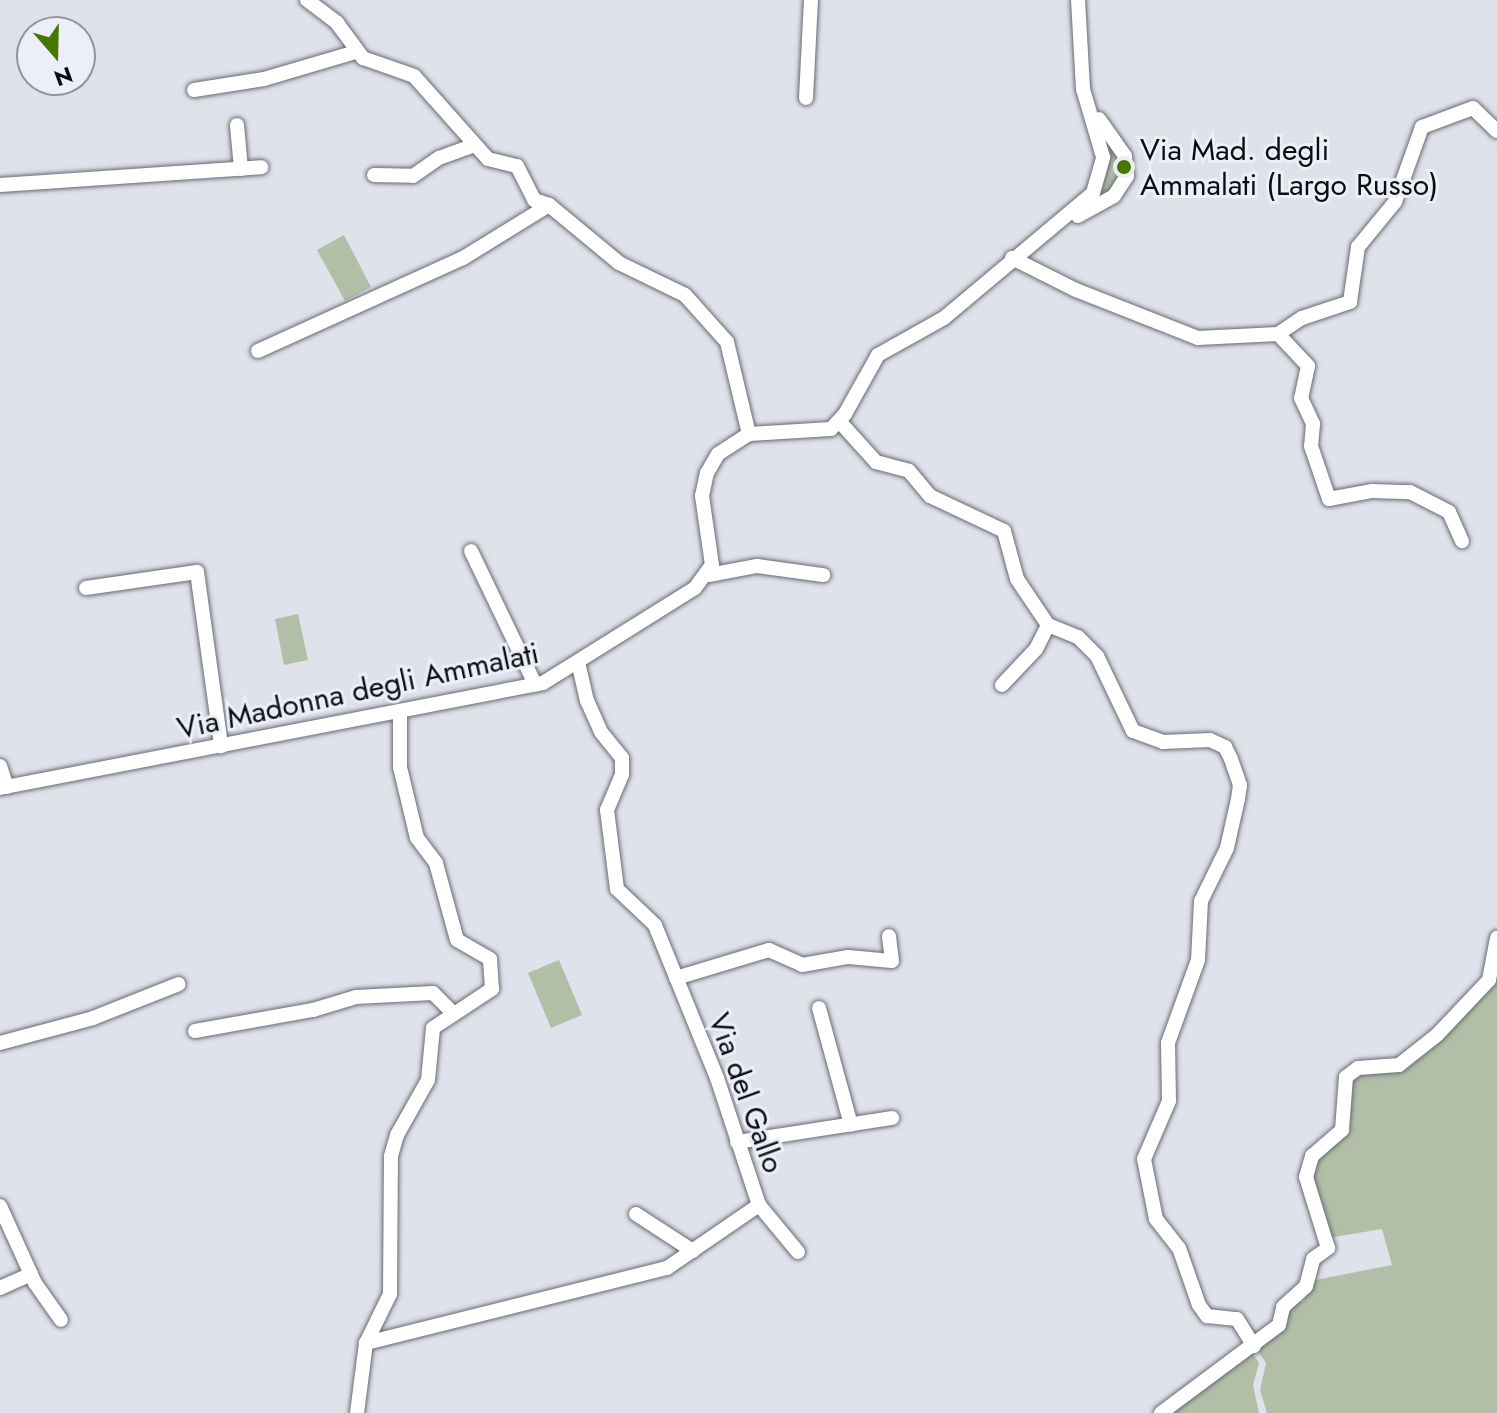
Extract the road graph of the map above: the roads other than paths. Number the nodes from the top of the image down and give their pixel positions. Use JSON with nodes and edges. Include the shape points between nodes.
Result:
{"nodes":[{"id":1,"x":307,"y":0,"type":"edge"},
{"id":2,"x":811,"y":0,"type":"edge"},
{"id":3,"x":1078,"y":0,"type":"edge"},
{"id":4,"x":356,"y":52,"type":"junction"},
{"id":5,"x":194,"y":90,"type":"dead end"},
{"id":6,"x":806,"y":98,"type":"dead end"},
{"id":7,"x":1090,"y":106,"type":"junction"},
{"id":8,"x":237,"y":125,"type":"dead end"},
{"id":9,"x":1497,"y":131,"type":"edge"},
{"id":10,"x":474,"y":145,"type":"junction"},
{"id":11,"x":261,"y":167,"type":"dead end"},
{"id":12,"x":241,"y":169,"type":"junction"},
{"id":13,"x":374,"y":175,"type":"dead end"},
{"id":14,"x":0,"y":185,"type":"edge"},
{"id":15,"x":549,"y":205,"type":"junction"},
{"id":16,"x":1062,"y":223,"type":"junction"},
{"id":17,"x":1012,"y":258,"type":"junction"},
{"id":18,"x":1278,"y":334,"type":"junction"},
{"id":19,"x":258,"y":351,"type":"dead end"},
{"id":20,"x":840,"y":422,"type":"junction"},
{"id":21,"x":749,"y":434,"type":"junction"},
{"id":22,"x":1462,"y":541,"type":"dead end"},
{"id":23,"x":471,"y":551,"type":"dead end"},
{"id":24,"x":709,"y":575,"type":"junction"},
{"id":25,"x":823,"y":575,"type":"dead end"},
{"id":26,"x":86,"y":588,"type":"dead end"},
{"id":27,"x":1048,"y":625,"type":"junction"},
{"id":28,"x":578,"y":663,"type":"junction"},
{"id":29,"x":535,"y":684,"type":"junction"},
{"id":30,"x":1002,"y":685,"type":"dead end"},
{"id":31,"x":400,"y":711,"type":"junction"},
{"id":32,"x":221,"y":746,"type":"junction"},
{"id":33,"x":0,"y":766,"type":"edge"},
{"id":34,"x":4,"y":788,"type":"edge"},
{"id":35,"x":889,"y":936,"type":"dead end"},
{"id":36,"x":1497,"y":938,"type":"edge"},
{"id":37,"x":676,"y":978,"type":"junction"},
{"id":38,"x":179,"y":984,"type":"dead end"},
{"id":39,"x":819,"y":1008,"type":"dead end"},
{"id":40,"x":452,"y":1012,"type":"junction"},
{"id":41,"x":195,"y":1031,"type":"dead end"},
{"id":42,"x":0,"y":1043,"type":"edge"},
{"id":43,"x":892,"y":1118,"type":"dead end"},
{"id":44,"x":851,"y":1125,"type":"junction"},
{"id":45,"x":737,"y":1142,"type":"junction"},
{"id":46,"x":759,"y":1205,"type":"junction"},
{"id":47,"x":0,"y":1206,"type":"edge"},
{"id":48,"x":636,"y":1214,"type":"dead end"},
{"id":49,"x":693,"y":1251,"type":"junction"},
{"id":50,"x":798,"y":1252,"type":"dead end"},
{"id":51,"x":31,"y":1274,"type":"junction"},
{"id":52,"x":0,"y":1288,"type":"edge"},
{"id":53,"x":61,"y":1320,"type":"dead end"},
{"id":54,"x":366,"y":1343,"type":"junction"},
{"id":55,"x":1254,"y":1346,"type":"junction"},
{"id":56,"x":357,"y":1413,"type":"edge"},
{"id":57,"x":1161,"y":1413,"type":"edge"}],
"edges":[{"from":1,"to":4,"type":"street","via":[[337,23]]},
{"from":2,"to":6,"type":"street"},
{"from":3,"to":7,"type":"street","via":[[1081,76]]},
{"from":4,"to":5,"type":"street","via":[[264,79]]},
{"from":4,"to":10,"type":"street","via":[[383,66],[406,69]]},
{"from":7,"to":16,"type":"street","via":[[1102,143],[1102,170],[1093,193]]},
{"from":7,"to":16,"type":"street","via":[[1119,145],[1127,176],[1114,196]]},
{"from":8,"to":12,"type":"street"},
{"from":9,"to":18,"type":"street","via":[[1473,108],[1422,127],[1395,202],[1358,247],[1350,302],[1302,318]]},
{"from":10,"to":13,"type":"street","via":[[439,158],[413,176]]},
{"from":10,"to":15,"type":"street","via":[[488,159],[517,166],[534,200]]},
{"from":11,"to":12,"type":"street"},
{"from":12,"to":14,"type":"street"},
{"from":15,"to":19,"type":"street","via":[[463,258]]},
{"from":15,"to":21,"type":"street","via":[[619,263],[685,295],[721,333],[732,356]]},
{"from":16,"to":17,"type":"street"},
{"from":17,"to":18,"type":"street","via":[[1076,290],[1198,338]]},
{"from":17,"to":20,"type":"street","via":[[944,318],[878,355]]},
{"from":18,"to":22,"type":"street","via":[[1308,366],[1301,398],[1313,424],[1311,446],[1329,499],[1382,490],[1410,492],[1449,512]]},
{"from":20,"to":21,"type":"street","via":[[825,432]]},
{"from":20,"to":27,"type":"street","via":[[876,462],[897,465],[917,478],[930,496],[999,525],[1015,560],[1017,579]]},
{"from":21,"to":24,"type":"street","via":[[718,454],[703,484],[713,545]]},
{"from":23,"to":29,"type":"street"},
{"from":24,"to":25,"type":"street","via":[[757,566]]},
{"from":24,"to":28,"type":"street","name":"Via Madonna degli Ammalati"},
{"from":26,"to":32,"type":"street","via":[[197,572]]},
{"from":27,"to":30,"type":"street","via":[[1036,649]]},
{"from":27,"to":55,"type":"street","via":[[1078,637],[1097,656],[1133,731],[1163,742],[1196,738],[1225,747],[1240,785],[1227,848],[1201,901],[1198,960],[1168,1043],[1169,1101],[1144,1159],[1156,1219],[1179,1248],[1199,1305],[1207,1316],[1237,1319]]},
{"from":28,"to":29,"type":"street","name":"Via Madonna degli Ammalati"},
{"from":28,"to":37,"type":"street","name":"Via del Gallo","via":[[601,732],[622,758],[622,774],[607,810],[617,889],[651,917]]},
{"from":29,"to":31,"type":"street","name":"Via Madonna degli Ammalati"},
{"from":31,"to":32,"type":"street","name":"Via Madonna degli Ammalati"},
{"from":31,"to":40,"type":"street","via":[[400,767],[417,838],[436,863],[457,940],[465,948],[482,950],[492,969],[492,989]]},
{"from":32,"to":34,"type":"street","name":"Via Madonna degli Ammalati"},
{"from":33,"to":34,"type":"street"},
{"from":35,"to":37,"type":"street","via":[[892,961],[848,957],[802,965],[769,950]]},
{"from":36,"to":55,"type":"street","via":[[1489,980],[1437,1035],[1399,1065],[1358,1068],[1346,1077],[1342,1130],[1312,1156],[1306,1177],[1328,1248],[1313,1259],[1306,1286],[1283,1307],[1279,1325]]},
{"from":37,"to":45,"type":"street","name":"Via del Gallo"},
{"from":38,"to":42,"type":"street","via":[[93,1018]]},
{"from":39,"to":44,"type":"street"},
{"from":40,"to":41,"type":"street","via":[[433,993],[356,997]]},
{"from":40,"to":54,"type":"street","via":[[433,1028],[428,1080],[391,1156],[390,1294]]},
{"from":43,"to":44,"type":"street"},
{"from":44,"to":45,"type":"street"},
{"from":45,"to":46,"type":"street","name":"Via del Gallo"},
{"from":46,"to":49,"type":"street","name":"Via del Gallo"},
{"from":46,"to":50,"type":"street"},
{"from":47,"to":51,"type":"street"},
{"from":48,"to":49,"type":"street"},
{"from":49,"to":54,"type":"street","name":"Via del Gallo","via":[[643,1276],[556,1292]]},
{"from":51,"to":52,"type":"street"},
{"from":51,"to":53,"type":"street"},
{"from":54,"to":56,"type":"street"},
{"from":55,"to":57,"type":"street"}]}
